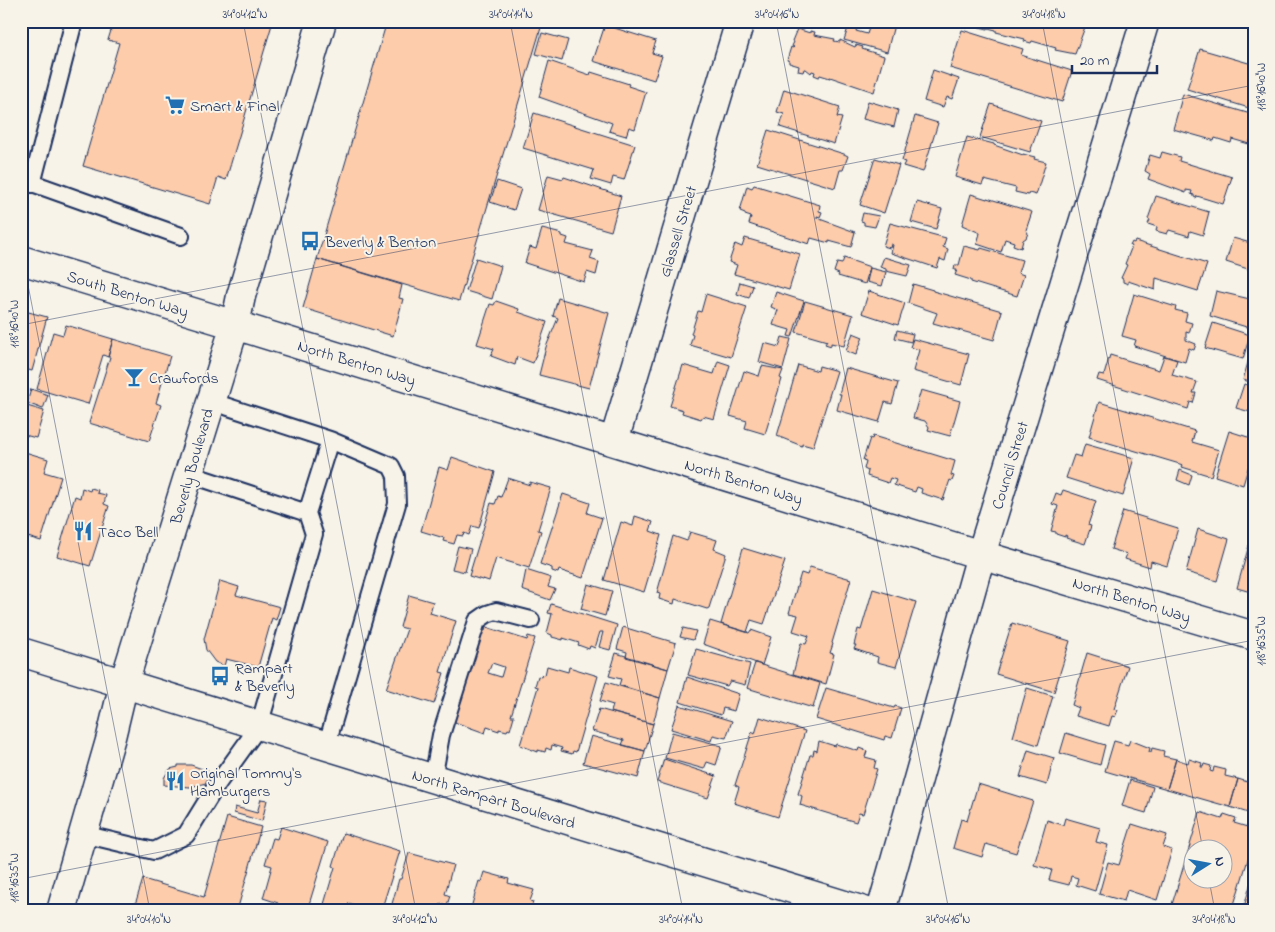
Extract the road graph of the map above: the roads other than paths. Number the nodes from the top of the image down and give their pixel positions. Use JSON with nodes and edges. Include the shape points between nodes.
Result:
{"nodes":[{"id":1,"x":74,"y":21,"type":"edge"},
{"id":2,"x":322,"y":21,"type":"edge"},
{"id":3,"x":740,"y":21,"type":"edge"},
{"id":4,"x":1145,"y":21,"type":"edge"},
{"id":5,"x":27,"y":181,"type":"edge"},
{"id":6,"x":181,"y":236,"type":"dead end"},
{"id":7,"x":21,"y":260,"type":"edge"},
{"id":8,"x":235,"y":325,"type":"junction"},
{"id":9,"x":210,"y":401,"type":"junction"},
{"id":10,"x":330,"y":440,"type":"junction"},
{"id":11,"x":614,"y":441,"type":"junction"},
{"id":12,"x":189,"y":474,"type":"junction"},
{"id":13,"x":307,"y":513,"type":"junction"},
{"id":14,"x":981,"y":555,"type":"junction"},
{"id":15,"x":531,"y":620,"type":"dead end"},
{"id":16,"x":1254,"y":636,"type":"edge"},
{"id":17,"x":21,"y":652,"type":"edge"},
{"id":18,"x":124,"y":683,"type":"junction"},
{"id":19,"x":258,"y":726,"type":"junction"},
{"id":20,"x":326,"y":747,"type":"junction"},
{"id":21,"x":433,"y":779,"type":"junction"},
{"id":22,"x":83,"y":834,"type":"junction"},
{"id":23,"x":61,"y":911,"type":"edge"},
{"id":24,"x":864,"y":911,"type":"edge"},
{"id":25,"x":881,"y":911,"type":"edge"}],
"edges":[{"from":1,"to":5,"type":"lane"},
{"from":2,"to":8,"type":"street","name":"Beverly Boulevard"},
{"from":3,"to":11,"type":"street","name":"Glassell Street"},
{"from":4,"to":14,"type":"street","name":"Council Street"},
{"from":5,"to":6,"type":"lane"},
{"from":7,"to":8,"type":"street","name":"South Benton Way"},
{"from":8,"to":9,"type":"street","name":"Beverly Boulevard"},
{"from":8,"to":11,"type":"street","name":"North Benton Way"},
{"from":9,"to":10,"type":"lane"},
{"from":9,"to":12,"type":"street","name":"Beverly Boulevard"},
{"from":10,"to":13,"type":"lane"},
{"from":10,"to":20,"type":"lane","via":[[391,466],[396,476],[397,504]]},
{"from":11,"to":14,"type":"street","name":"North Benton Way"},
{"from":12,"to":13,"type":"lane"},
{"from":12,"to":18,"type":"street","name":"Beverly Boulevard"},
{"from":13,"to":19,"type":"lane","via":[[314,534]]},
{"from":14,"to":16,"type":"street","name":"North Benton Way"},
{"from":14,"to":25,"type":"street","name":"Council Street"},
{"from":15,"to":21,"type":"lane","via":[[496,611],[477,621],[442,735]]},
{"from":17,"to":18,"type":"street","name":"North Rampart Boulevard"},
{"from":18,"to":19,"type":"street","name":"North Rampart Boulevard"},
{"from":18,"to":22,"type":"street","name":"Beverly Boulevard"},
{"from":19,"to":20,"type":"street","name":"North Rampart Boulevard"},
{"from":19,"to":22,"type":"lane","via":[[186,835],[154,851]]},
{"from":20,"to":21,"type":"street","name":"North Rampart Boulevard"},
{"from":21,"to":24,"type":"street","name":"North Rampart Boulevard"},
{"from":22,"to":23,"type":"street","name":"Beverly Boulevard"}]}
